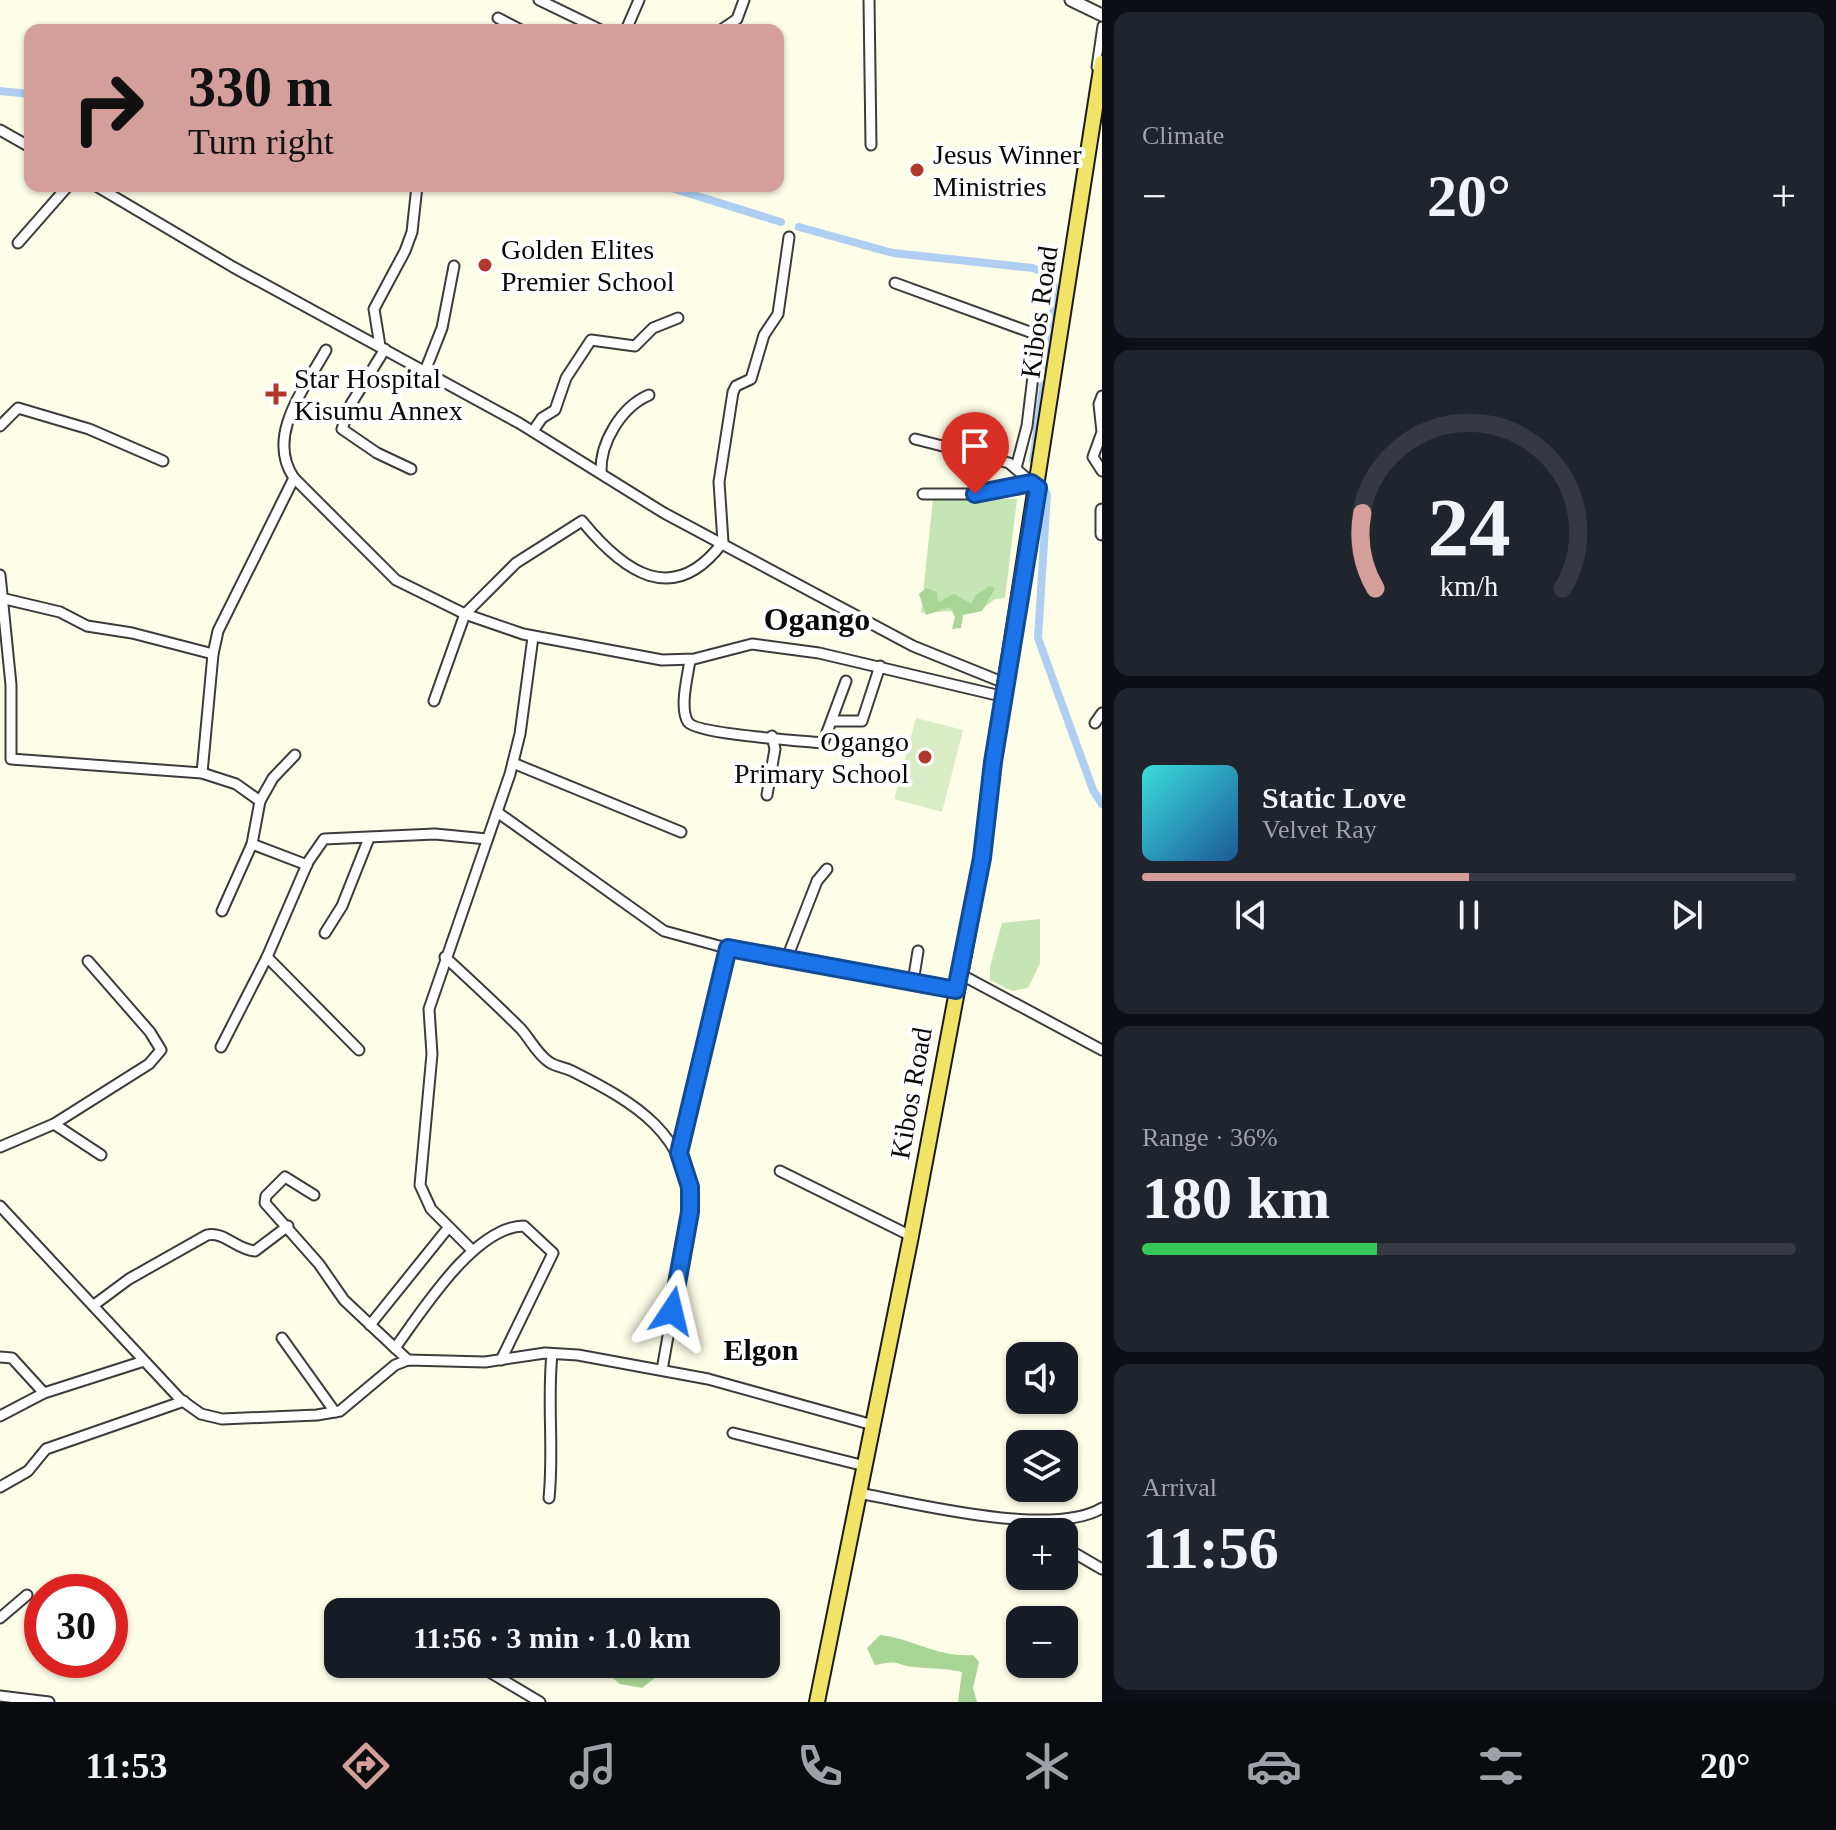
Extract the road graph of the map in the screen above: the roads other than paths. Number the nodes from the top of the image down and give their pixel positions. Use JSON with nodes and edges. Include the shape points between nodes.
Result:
{"nodes":[{"id":1,"x":539,"y":0,"type":"edge"},
{"id":2,"x":639,"y":0,"type":"edge"},
{"id":3,"x":744,"y":0,"type":"edge"},
{"id":4,"x":869,"y":0,"type":"edge"},
{"id":5,"x":1062,"y":0,"type":"edge"},
{"id":6,"x":1071,"y":0,"type":"edge"},
{"id":7,"x":498,"y":18,"type":"dead end"},
{"id":8,"x":1102,"y":20,"type":"edge"},
{"id":9,"x":510,"y":24,"type":"edge"},
{"id":10,"x":589,"y":24,"type":"edge"},
{"id":11,"x":629,"y":24,"type":"edge"},
{"id":12,"x":730,"y":24,"type":"edge"},
{"id":13,"x":1102,"y":63,"type":"edge"},
{"id":14,"x":1091,"y":105,"type":"dead end"},
{"id":15,"x":1097,"y":128,"type":"edge"},
{"id":16,"x":0,"y":130,"type":"edge"},
{"id":17,"x":24,"y":144,"type":"edge"},
{"id":18,"x":871,"y":145,"type":"dead end"},
{"id":19,"x":63,"y":192,"type":"edge"},
{"id":20,"x":106,"y":192,"type":"edge"},
{"id":21,"x":416,"y":192,"type":"edge"},
{"id":22,"x":789,"y":237,"type":"dead end"},
{"id":23,"x":18,"y":243,"type":"dead end"},
{"id":24,"x":454,"y":266,"type":"dead end"},
{"id":25,"x":895,"y":283,"type":"dead end"},
{"id":26,"x":678,"y":318,"type":"dead end"},
{"id":27,"x":382,"y":348,"type":"junction"},
{"id":28,"x":326,"y":350,"type":"dead end"},
{"id":29,"x":425,"y":371,"type":"junction"},
{"id":30,"x":649,"y":395,"type":"dead end"},
{"id":31,"x":1102,"y":396,"type":"edge"},
{"id":32,"x":0,"y":426,"type":"edge"},
{"id":33,"x":533,"y":431,"type":"junction"},
{"id":34,"x":915,"y":439,"type":"dead end"},
{"id":35,"x":163,"y":461,"type":"dead end"},
{"id":36,"x":1016,"y":468,"type":"junction"},
{"id":37,"x":411,"y":469,"type":"dead end"},
{"id":38,"x":1102,"y":471,"type":"edge"},
{"id":39,"x":601,"y":472,"type":"junction"},
{"id":40,"x":294,"y":478,"type":"junction"},
{"id":41,"x":1036,"y":486,"type":"junction"},
{"id":42,"x":923,"y":494,"type":"dead end"},
{"id":43,"x":1102,"y":510,"type":"edge"},
{"id":44,"x":1102,"y":534,"type":"edge"},
{"id":45,"x":723,"y":542,"type":"junction"},
{"id":46,"x":0,"y":575,"type":"edge"},
{"id":47,"x":2,"y":597,"type":"edge"},
{"id":48,"x":465,"y":614,"type":"junction"},
{"id":49,"x":533,"y":637,"type":"junction"},
{"id":50,"x":213,"y":654,"type":"junction"},
{"id":51,"x":690,"y":660,"type":"junction"},
{"id":52,"x":880,"y":666,"type":"junction"},
{"id":53,"x":846,"y":681,"type":"dead end"},
{"id":54,"x":1006,"y":691,"type":"junction"},
{"id":55,"x":434,"y":701,"type":"dead end"},
{"id":56,"x":1102,"y":713,"type":"edge"},
{"id":57,"x":833,"y":721,"type":"junction"},
{"id":58,"x":1095,"y":723,"type":"dead end"},
{"id":59,"x":772,"y":736,"type":"junction"},
{"id":60,"x":295,"y":755,"type":"dead end"},
{"id":61,"x":5,"y":759,"type":"edge"},
{"id":62,"x":513,"y":763,"type":"junction"},
{"id":63,"x":202,"y":773,"type":"junction"},
{"id":64,"x":767,"y":795,"type":"dead end"},
{"id":65,"x":260,"y":801,"type":"junction"},
{"id":66,"x":497,"y":812,"type":"junction"},
{"id":67,"x":681,"y":832,"type":"dead end"},
{"id":68,"x":369,"y":838,"type":"junction"},
{"id":69,"x":487,"y":839,"type":"junction"},
{"id":70,"x":252,"y":844,"type":"junction"},
{"id":71,"x":307,"y":865,"type":"junction"},
{"id":72,"x":827,"y":869,"type":"dead end"},
{"id":73,"x":222,"y":911,"type":"dead end"},
{"id":74,"x":325,"y":933,"type":"dead end"},
{"id":75,"x":728,"y":948,"type":"junction"},
{"id":76,"x":918,"y":951,"type":"dead end"},
{"id":77,"x":267,"y":957,"type":"junction"},
{"id":78,"x":445,"y":957,"type":"junction"},
{"id":79,"x":787,"y":958,"type":"junction"},
{"id":80,"x":88,"y":961,"type":"dead end"},
{"id":81,"x":960,"y":974,"type":"junction"},
{"id":82,"x":913,"y":982,"type":"junction"},
{"id":83,"x":956,"y":990,"type":"junction"},
{"id":84,"x":221,"y":1047,"type":"dead end"},
{"id":85,"x":359,"y":1050,"type":"dead end"},
{"id":86,"x":1102,"y":1050,"type":"edge"},
{"id":87,"x":54,"y":1124,"type":"junction"},
{"id":88,"x":0,"y":1147,"type":"edge"},
{"id":89,"x":679,"y":1153,"type":"junction"},
{"id":90,"x":101,"y":1155,"type":"dead end"},
{"id":91,"x":780,"y":1171,"type":"dead end"},
{"id":92,"x":314,"y":1195,"type":"dead end"},
{"id":93,"x":0,"y":1206,"type":"edge"},
{"id":94,"x":288,"y":1226,"type":"junction"},
{"id":95,"x":448,"y":1228,"type":"junction"},
{"id":96,"x":911,"y":1236,"type":"junction"},
{"id":97,"x":471,"y":1249,"type":"junction"},
{"id":98,"x":94,"y":1305,"type":"junction"},
{"id":99,"x":370,"y":1325,"type":"junction"},
{"id":100,"x":282,"y":1338,"type":"dead end"},
{"id":101,"x":395,"y":1348,"type":"junction"},
{"id":102,"x":552,"y":1354,"type":"junction"},
{"id":103,"x":0,"y":1357,"type":"edge"},
{"id":104,"x":408,"y":1360,"type":"junction"},
{"id":105,"x":501,"y":1360,"type":"junction"},
{"id":106,"x":144,"y":1361,"type":"junction"},
{"id":107,"x":662,"y":1370,"type":"junction"},
{"id":108,"x":44,"y":1393,"type":"junction"},
{"id":109,"x":184,"y":1401,"type":"junction"},
{"id":110,"x":335,"y":1412,"type":"junction"},
{"id":111,"x":0,"y":1416,"type":"edge"},
{"id":112,"x":873,"y":1425,"type":"junction"},
{"id":113,"x":733,"y":1433,"type":"dead end"},
{"id":114,"x":865,"y":1466,"type":"junction"},
{"id":115,"x":0,"y":1487,"type":"edge"},
{"id":116,"x":859,"y":1493,"type":"junction"},
{"id":117,"x":549,"y":1498,"type":"dead end"},
{"id":118,"x":1102,"y":1508,"type":"edge"},
{"id":119,"x":1013,"y":1518,"type":"edge"},
{"id":120,"x":1067,"y":1518,"type":"edge"},
{"id":121,"x":1078,"y":1555,"type":"edge"},
{"id":122,"x":1102,"y":1569,"type":"edge"},
{"id":123,"x":24,"y":1598,"type":"edge"},
{"id":124,"x":0,"y":1618,"type":"edge"},
{"id":125,"x":500,"y":1678,"type":"edge"},
{"id":126,"x":0,"y":1696,"type":"edge"},
{"id":127,"x":49,"y":1702,"type":"edge"},
{"id":128,"x":540,"y":1702,"type":"edge"},
{"id":129,"x":817,"y":1702,"type":"edge"}],
"edges":[{"from":1,"to":10,"type":"street"},
{"from":2,"to":11,"type":"street"},
{"from":3,"to":12,"type":"street"},
{"from":4,"to":18,"type":"street"},
{"from":5,"to":8,"type":"street"},
{"from":6,"to":8,"type":"street"},
{"from":7,"to":9,"type":"street"},
{"from":8,"to":14,"type":"street"},
{"from":13,"to":15,"type":"main road","name":"Kibos Road"},
{"from":15,"to":41,"type":"main road","name":"Kibos Road"},
{"from":16,"to":17,"type":"street"},
{"from":19,"to":23,"type":"street"},
{"from":20,"to":27,"type":"street"},
{"from":21,"to":27,"type":"street","via":[[412,232],[374,309]]},
{"from":22,"to":45,"type":"street","via":[[776,319],[764,335],[751,379],[733,392],[719,482]]},
{"from":24,"to":29,"type":"street","via":[[442,328]]},
{"from":25,"to":36,"type":"street","via":[[1038,335]]},
{"from":26,"to":33,"type":"street","via":[[653,328],[635,346],[591,340],[566,378],[555,410]]},
{"from":27,"to":29,"type":"street"},
{"from":27,"to":37,"type":"street","via":[[342,429]]},
{"from":28,"to":40,"type":"street","via":[[283,437],[283,457]]},
{"from":29,"to":33,"type":"street"},
{"from":30,"to":39,"type":"street","via":[[609,435]]},
{"from":31,"to":38,"type":"street","via":[[1102,432],[1093,457]]},
{"from":32,"to":35,"type":"street","via":[[18,408],[89,429]]},
{"from":33,"to":39,"type":"street"},
{"from":34,"to":36,"type":"street"},
{"from":36,"to":41,"type":"street"},
{"from":39,"to":45,"type":"street","via":[[664,513]]},
{"from":40,"to":48,"type":"street","via":[[396,580]]},
{"from":40,"to":50,"type":"street","via":[[218,631]]},
{"from":41,"to":42,"type":"street"},
{"from":41,"to":54,"type":"main road","name":"Kibos Road"},
{"from":43,"to":44,"type":"street"},
{"from":45,"to":48,"type":"street","via":[[711,559],[675,579],[656,579],[622,565],[582,521],[516,563]]},
{"from":45,"to":54,"type":"street"},
{"from":46,"to":47,"type":"street"},
{"from":47,"to":50,"type":"street","via":[[60,612],[87,626]]},
{"from":47,"to":61,"type":"street","via":[[11,685]]},
{"from":48,"to":49,"type":"street"},
{"from":48,"to":55,"type":"street"},
{"from":49,"to":51,"type":"street","via":[[662,660]]},
{"from":49,"to":62,"type":"street"},
{"from":50,"to":63,"type":"street"},
{"from":51,"to":52,"type":"street","via":[[741,643]]},
{"from":51,"to":59,"type":"street","via":[[685,714],[689,722],[703,730]]},
{"from":52,"to":54,"type":"street"},
{"from":52,"to":57,"type":"street","via":[[862,721]]},
{"from":53,"to":57,"type":"street"},
{"from":54,"to":81,"type":"main road","name":"Kibos Road"},
{"from":56,"to":58,"type":"street"},
{"from":57,"to":59,"type":"street","via":[[823,743]]},
{"from":59,"to":64,"type":"street","via":[[775,749]]},
{"from":60,"to":65,"type":"street"},
{"from":61,"to":63,"type":"street"},
{"from":62,"to":66,"type":"street"},
{"from":62,"to":67,"type":"street"},
{"from":63,"to":65,"type":"street","via":[[236,784]]},
{"from":65,"to":70,"type":"street"},
{"from":66,"to":69,"type":"street"},
{"from":66,"to":75,"type":"street","via":[[645,920]]},
{"from":68,"to":69,"type":"street","via":[[435,834]]},
{"from":68,"to":71,"type":"street","via":[[328,837]]},
{"from":68,"to":74,"type":"street","via":[[342,906]]},
{"from":69,"to":78,"type":"street"},
{"from":70,"to":71,"type":"street"},
{"from":70,"to":73,"type":"street"},
{"from":71,"to":77,"type":"street"},
{"from":72,"to":79,"type":"street","via":[[817,881]]},
{"from":75,"to":79,"type":"street"},
{"from":75,"to":89,"type":"street"},
{"from":76,"to":82,"type":"street"},
{"from":77,"to":84,"type":"street"},
{"from":77,"to":85,"type":"street"},
{"from":78,"to":89,"type":"street","via":[[514,1022],[546,1061],[634,1108]]},
{"from":78,"to":95,"type":"street","via":[[429,1009],[432,1054],[420,1185],[423,1197]]},
{"from":79,"to":82,"type":"street"},
{"from":80,"to":87,"type":"street","via":[[161,1050],[149,1064]]},
{"from":81,"to":83,"type":"main road","name":"Kibos Road"},
{"from":81,"to":86,"type":"street"},
{"from":82,"to":83,"type":"street"},
{"from":83,"to":96,"type":"main road","name":"Kibos Road"},
{"from":87,"to":88,"type":"street"},
{"from":87,"to":90,"type":"street"},
{"from":89,"to":107,"type":"street","via":[[690,1187],[690,1212]]},
{"from":91,"to":96,"type":"street"},
{"from":92,"to":94,"type":"street","via":[[285,1177],[266,1196],[267,1207]]},
{"from":93,"to":98,"type":"street"},
{"from":94,"to":98,"type":"street","via":[[255,1251],[218,1234],[207,1235]]},
{"from":94,"to":99,"type":"street","via":[[344,1300]]},
{"from":95,"to":97,"type":"street"},
{"from":95,"to":99,"type":"street"},
{"from":96,"to":112,"type":"main road","name":"Kibos Road"},
{"from":97,"to":101,"type":"street"},
{"from":97,"to":105,"type":"street","via":[[519,1226],[552,1250]]},
{"from":98,"to":106,"type":"street"},
{"from":99,"to":101,"type":"street"},
{"from":100,"to":110,"type":"street"},
{"from":101,"to":104,"type":"street"},
{"from":102,"to":105,"type":"street"},
{"from":102,"to":107,"type":"street"},
{"from":102,"to":117,"type":"street"},
{"from":103,"to":108,"type":"street","via":[[12,1358]]},
{"from":104,"to":105,"type":"street"},
{"from":104,"to":110,"type":"street"},
{"from":106,"to":108,"type":"street"},
{"from":106,"to":109,"type":"street"},
{"from":107,"to":112,"type":"street"},
{"from":108,"to":111,"type":"street"},
{"from":109,"to":110,"type":"street","via":[[201,1414],[236,1420]]},
{"from":109,"to":115,"type":"street","via":[[46,1449],[28,1471]]},
{"from":112,"to":114,"type":"main road","name":"Kibos Road"},
{"from":113,"to":114,"type":"street"},
{"from":114,"to":116,"type":"main road","name":"Kibos Road"},
{"from":116,"to":119,"type":"street"},
{"from":116,"to":129,"type":"main road","name":"Kibos Road"},
{"from":118,"to":120,"type":"street"},
{"from":121,"to":122,"type":"street"},
{"from":123,"to":124,"type":"street"},
{"from":125,"to":128,"type":"street"},
{"from":126,"to":127,"type":"street"}]}
